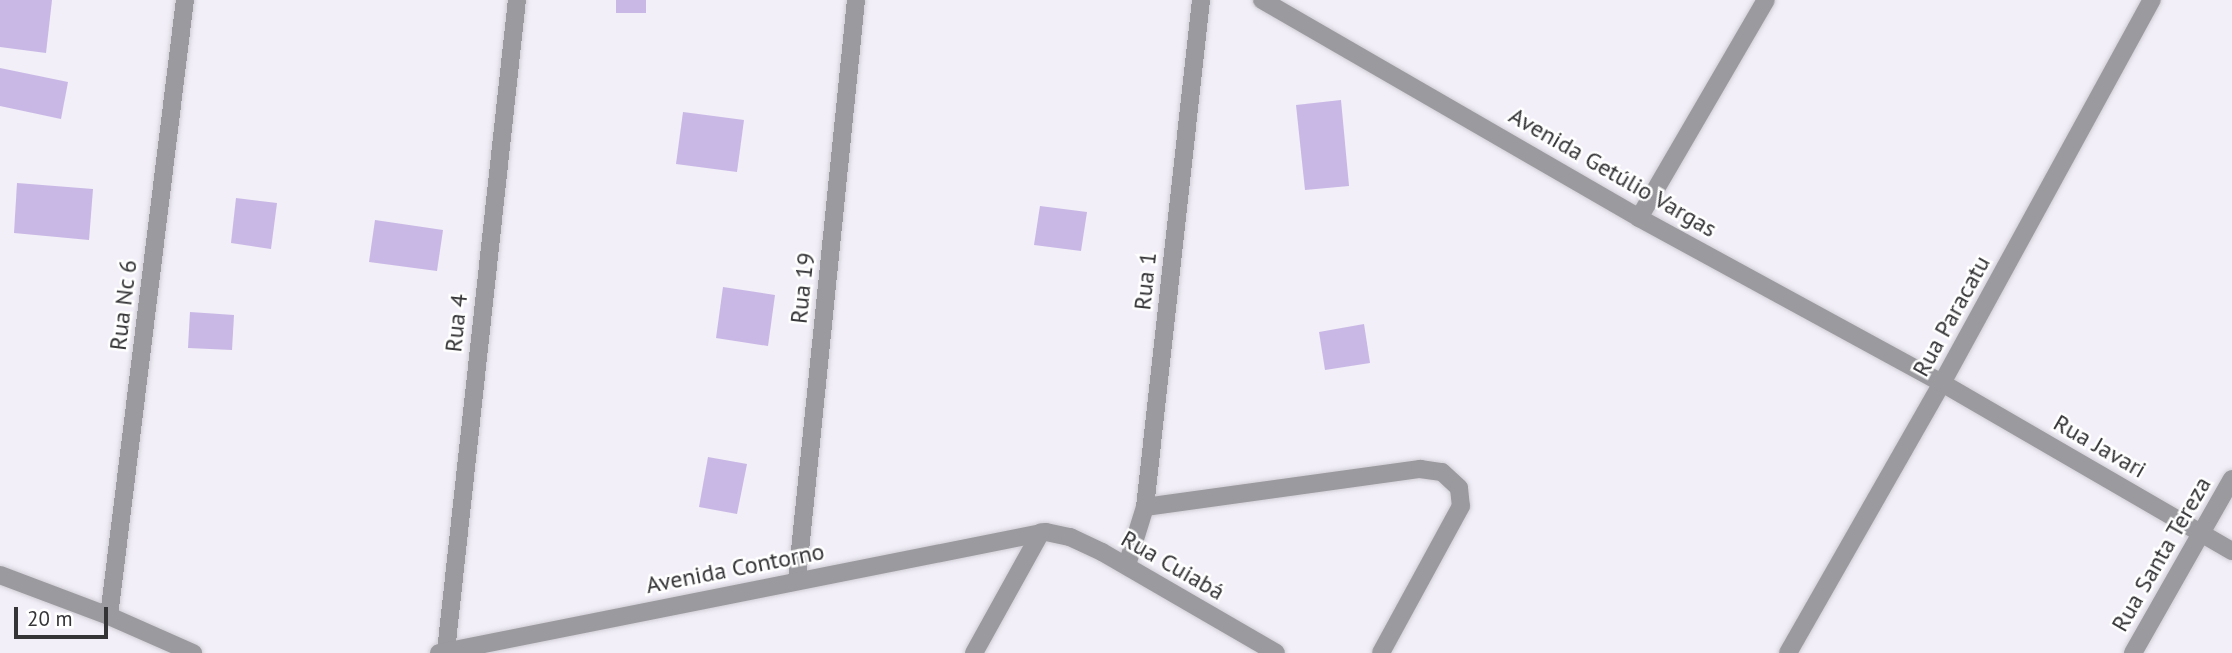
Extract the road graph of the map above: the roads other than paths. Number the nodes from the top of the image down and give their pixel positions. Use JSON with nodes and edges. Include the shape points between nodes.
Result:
{"nodes":[{"id":1,"x":185,"y":0,"type":"edge"},
{"id":2,"x":517,"y":0,"type":"edge"},
{"id":3,"x":856,"y":0,"type":"edge"},
{"id":4,"x":1201,"y":0,"type":"edge"},
{"id":5,"x":1262,"y":0,"type":"edge"},
{"id":6,"x":1766,"y":0,"type":"edge"},
{"id":7,"x":2152,"y":0,"type":"edge"},
{"id":8,"x":1639,"y":218,"type":"junction"},
{"id":9,"x":1942,"y":383,"type":"junction"},
{"id":10,"x":2232,"y":479,"type":"edge"},
{"id":11,"x":1145,"y":507,"type":"junction"},
{"id":12,"x":1041,"y":532,"type":"junction"},
{"id":13,"x":2201,"y":533,"type":"junction"},
{"id":14,"x":2232,"y":551,"type":"edge"},
{"id":15,"x":1127,"y":565,"type":"junction"},
{"id":16,"x":0,"y":575,"type":"edge"},
{"id":17,"x":797,"y":580,"type":"junction"},
{"id":18,"x":109,"y":616,"type":"junction"},
{"id":19,"x":442,"y":652,"type":"edge"},
{"id":20,"x":193,"y":653,"type":"edge"},
{"id":21,"x":974,"y":653,"type":"edge"},
{"id":22,"x":1276,"y":653,"type":"edge"},
{"id":23,"x":1381,"y":653,"type":"edge"},
{"id":24,"x":1788,"y":653,"type":"edge"},
{"id":25,"x":2133,"y":653,"type":"edge"}],
"edges":[{"from":1,"to":18,"type":"street","name":"Rua Nc 6"},
{"from":2,"to":19,"type":"street","name":"Rua 4"},
{"from":3,"to":17,"type":"street","name":"Rua 19"},
{"from":4,"to":11,"type":"street","name":"Rua 1"},
{"from":5,"to":8,"type":"street","name":"Avenida Getúlio Vargas"},
{"from":6,"to":8,"type":"street"},
{"from":7,"to":9,"type":"street","name":"Rua Paracatu"},
{"from":8,"to":9,"type":"street","name":"Avenida Getúlio Vargas"},
{"from":9,"to":13,"type":"street","name":"Rua Javari"},
{"from":9,"to":24,"type":"street","name":"Rua Paracatu"},
{"from":10,"to":13,"type":"street","name":"Rua Santa Tereza"},
{"from":11,"to":15,"type":"street","name":"Rua 1"},
{"from":11,"to":23,"type":"street","via":[[1420,469],[1442,472],[1460,488],[1461,506]]},
{"from":12,"to":15,"type":"street","name":"Rua Cuiabá","via":[[1070,537]]},
{"from":12,"to":17,"type":"street","name":"Avenida Contorno"},
{"from":12,"to":21,"type":"street"},
{"from":13,"to":14,"type":"street","name":"Rua Javari"},
{"from":13,"to":25,"type":"street","name":"Rua Santa Tereza"},
{"from":15,"to":22,"type":"street","name":"Rua Cuiabá"},
{"from":16,"to":18,"type":"street"},
{"from":17,"to":19,"type":"street","name":"Avenida Contorno"},
{"from":18,"to":20,"type":"street"}]}
